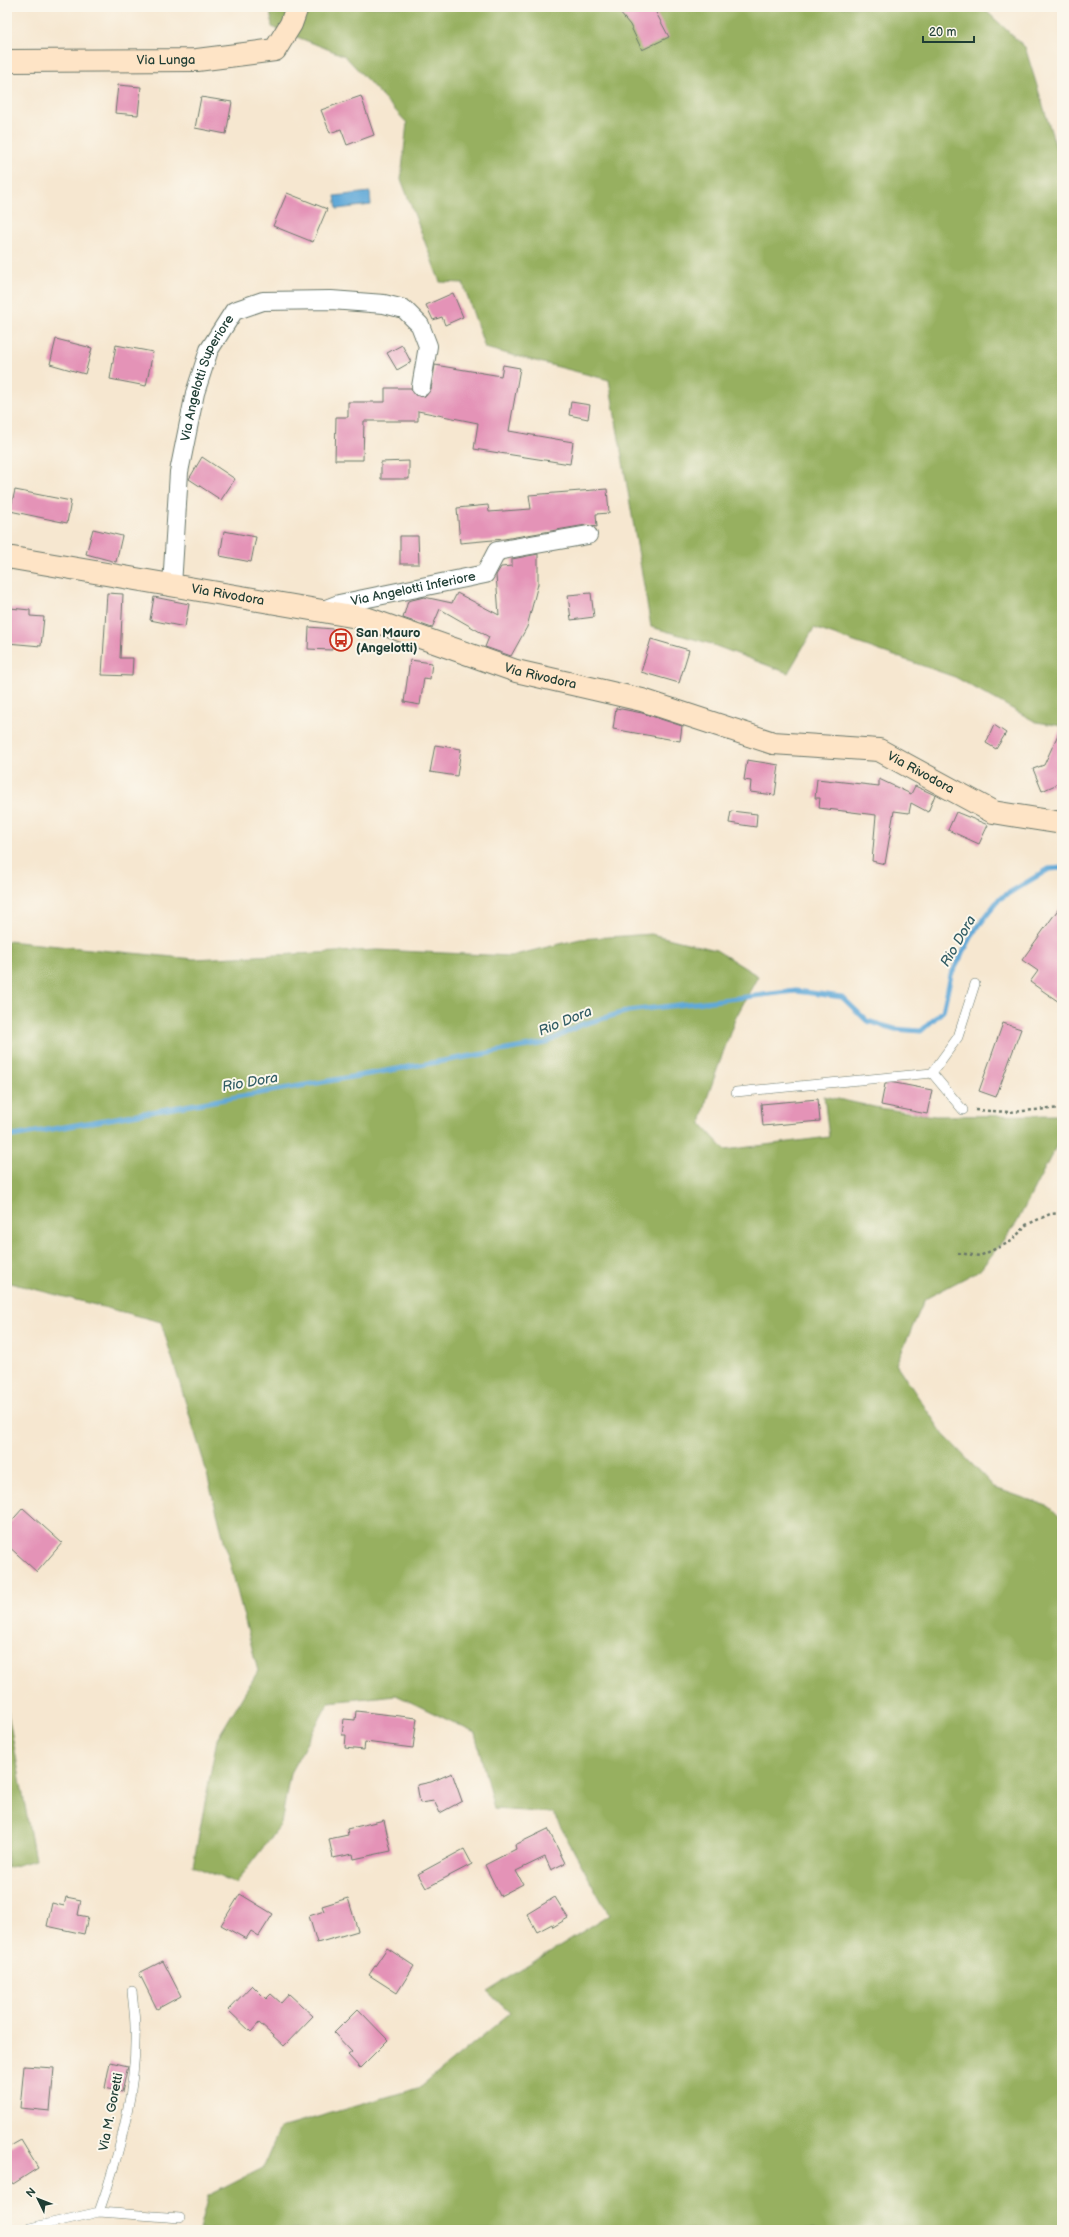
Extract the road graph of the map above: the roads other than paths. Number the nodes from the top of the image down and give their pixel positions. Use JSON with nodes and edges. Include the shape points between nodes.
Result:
{"nodes":[{"id":1,"x":297,"y":7,"type":"edge"},
{"id":2,"x":7,"y":61,"type":"edge"},
{"id":3,"x":421,"y":387,"type":"dead end"},
{"id":4,"x":588,"y":535,"type":"dead end"},
{"id":5,"x":7,"y":557,"type":"edge"},
{"id":6,"x":172,"y":586,"type":"junction"},
{"id":7,"x":321,"y":611,"type":"junction"},
{"id":8,"x":1062,"y":823,"type":"edge"},
{"id":9,"x":975,"y":984,"type":"dead end"},
{"id":10,"x":932,"y":1073,"type":"junction"},
{"id":11,"x":736,"y":1092,"type":"dead end"},
{"id":12,"x":962,"y":1110,"type":"road end"},
{"id":13,"x":132,"y":1991,"type":"dead end"},
{"id":14,"x":99,"y":2212,"type":"junction"},
{"id":15,"x":180,"y":2218,"type":"dead end"},
{"id":16,"x":21,"y":2230,"type":"edge"}],
"edges":[{"from":1,"to":2,"type":"street","name":"Via Lunga","via":[[291,24],[275,50],[197,60]]},
{"from":3,"to":6,"type":"street","name":"Via Angelotti Superiore","via":[[428,346],[420,325],[404,309],[384,304],[331,300],[263,300],[234,311],[209,350],[195,393],[179,472]]},
{"from":4,"to":7,"type":"street","name":"Via Angelotti Inferiore","via":[[498,551],[485,574],[339,604]]},
{"from":5,"to":6,"type":"street","name":"Via Rivodora"},
{"from":6,"to":7,"type":"street","name":"Via Rivodora"},
{"from":7,"to":8,"type":"street","name":"Via Rivodora","via":[[369,620],[516,671],[642,700],[773,743],[880,750],[993,812]]},
{"from":9,"to":10,"type":"lane","via":[[958,1037]]},
{"from":10,"to":11,"type":"lane"},
{"from":10,"to":12,"type":"lane"},
{"from":13,"to":14,"type":"lane","name":"Via M. Goretti","via":[[136,2028],[131,2089],[108,2186]]},
{"from":14,"to":15,"type":"lane"},
{"from":14,"to":16,"type":"lane"}]}
